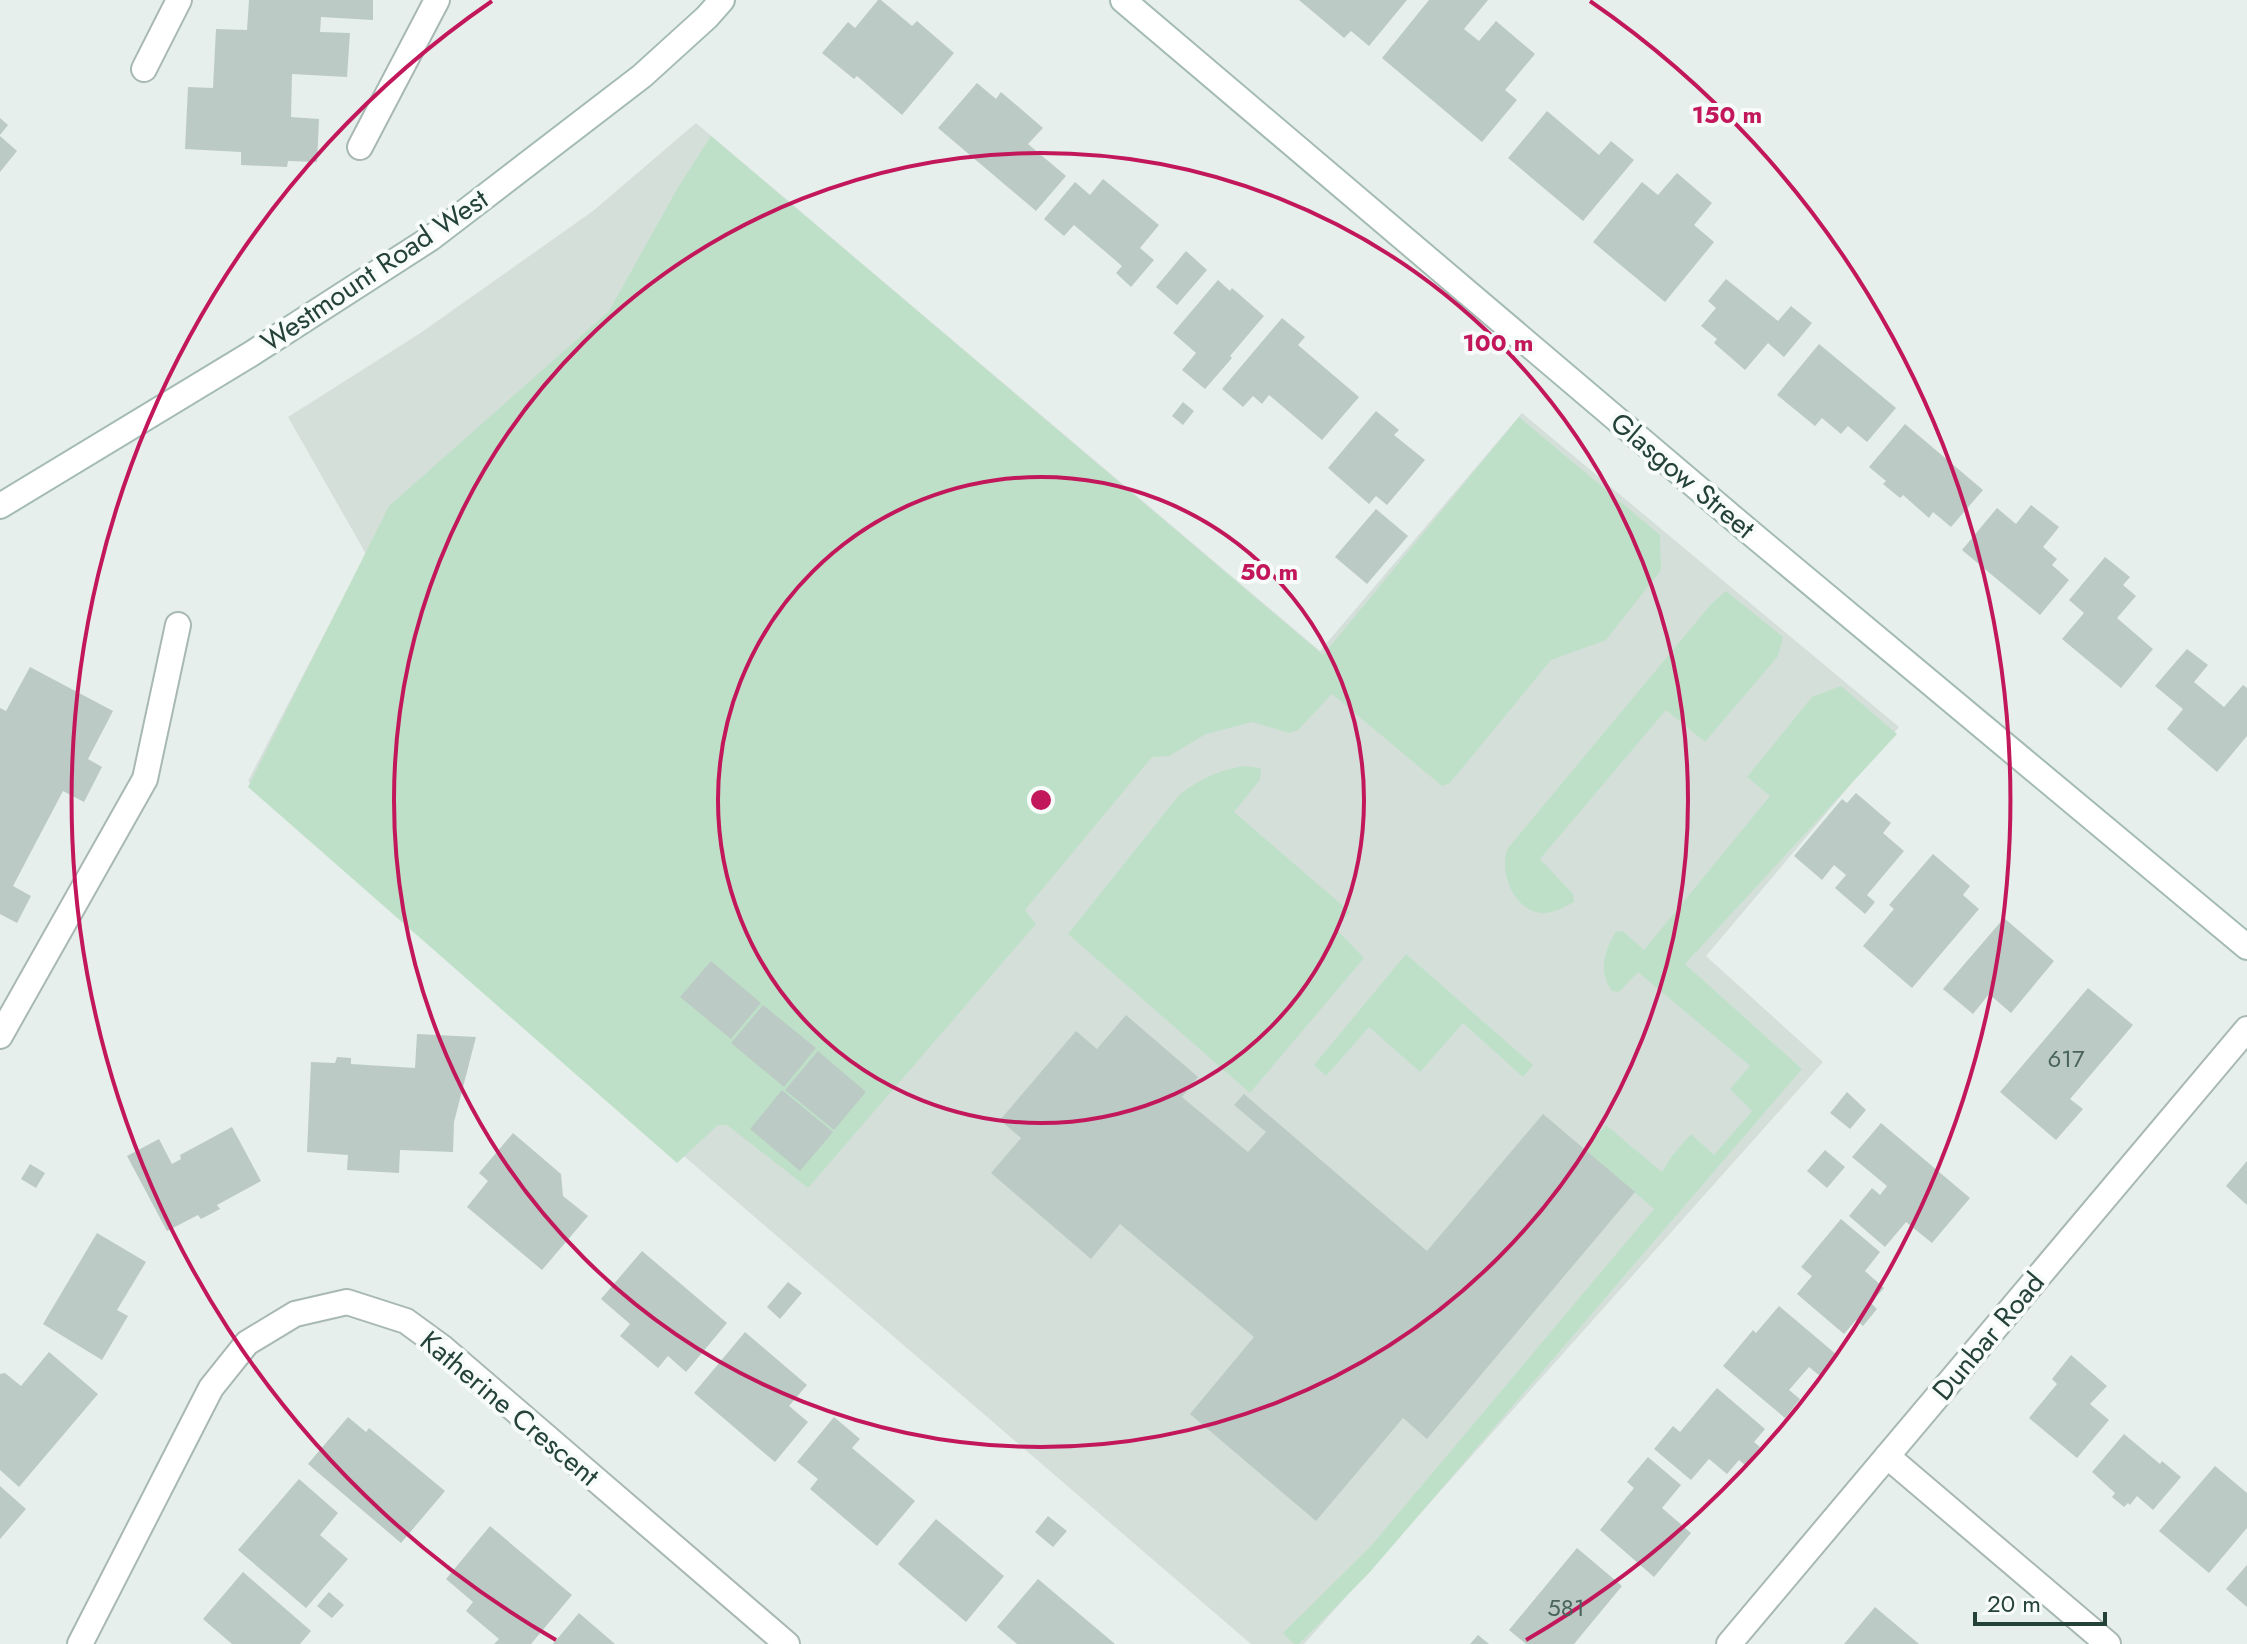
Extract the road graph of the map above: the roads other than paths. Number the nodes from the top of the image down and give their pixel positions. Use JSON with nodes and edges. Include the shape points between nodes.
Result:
{"nodes":[{"id":1,"x":179,"y":0,"type":"edge"},
{"id":2,"x":437,"y":0,"type":"edge"},
{"id":3,"x":722,"y":0,"type":"edge"},
{"id":4,"x":1123,"y":0,"type":"edge"},
{"id":5,"x":144,"y":69,"type":"dead end"},
{"id":6,"x":360,"y":147,"type":"dead end"},
{"id":7,"x":0,"y":506,"type":"edge"},
{"id":8,"x":178,"y":625,"type":"dead end"},
{"id":9,"x":2247,"y":947,"type":"edge"},
{"id":10,"x":2247,"y":1029,"type":"edge"},
{"id":11,"x":0,"y":1036,"type":"edge"},
{"id":12,"x":1887,"y":1456,"type":"junction"},
{"id":13,"x":80,"y":1644,"type":"edge"},
{"id":14,"x":787,"y":1644,"type":"edge"},
{"id":15,"x":1729,"y":1644,"type":"edge"},
{"id":16,"x":2108,"y":1644,"type":"edge"}],
"edges":[{"from":1,"to":5,"type":"street"},
{"from":2,"to":6,"type":"street"},
{"from":3,"to":7,"type":"street","name":"Westmount Road West","via":[[642,76],[431,238]]},
{"from":4,"to":9,"type":"street","name":"Glasgow Street"},
{"from":8,"to":11,"type":"street","via":[[145,779]]},
{"from":10,"to":12,"type":"street","name":"Dunbar Road"},
{"from":12,"to":15,"type":"street","name":"Dunbar Road"},
{"from":12,"to":16,"type":"street"},
{"from":13,"to":14,"type":"street","name":"Katherine Crescent","via":[[211,1388],[247,1343],[295,1314],[347,1302],[406,1321],[443,1348]]}]}
